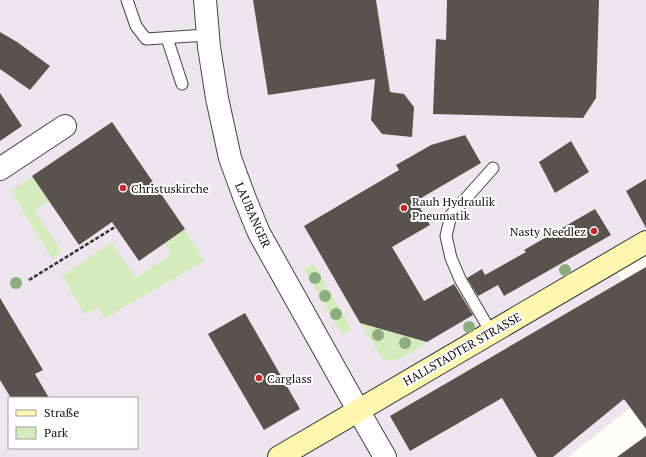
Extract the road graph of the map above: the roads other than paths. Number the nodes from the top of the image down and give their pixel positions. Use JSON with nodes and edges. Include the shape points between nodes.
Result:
{"nodes":[{"id":1,"x":127,"y":0,"type":"edge"},
{"id":2,"x":204,"y":0,"type":"edge"},
{"id":3,"x":208,"y":35,"type":"junction"},
{"id":4,"x":167,"y":38,"type":"junction"},
{"id":5,"x":182,"y":84,"type":"dead end"},
{"id":6,"x":65,"y":126,"type":"dead end"},
{"id":7,"x":493,"y":168,"type":"dead end"},
{"id":8,"x":0,"y":169,"type":"edge"},
{"id":9,"x":646,"y":242,"type":"edge"},
{"id":10,"x":491,"y":332,"type":"junction"},
{"id":11,"x":358,"y":410,"type":"junction"},
{"id":12,"x":279,"y":457,"type":"edge"},
{"id":13,"x":385,"y":457,"type":"edge"}],
"edges":[{"from":1,"to":4,"type":"lane","via":[[136,26],[146,39]]},
{"from":2,"to":3,"type":"street","name":"LAUBANGER"},
{"from":3,"to":4,"type":"lane"},
{"from":3,"to":11,"type":"street","name":"LAUBANGER","via":[[217,98],[230,158],[245,199],[259,233]]},
{"from":4,"to":5,"type":"lane"},
{"from":6,"to":8,"type":"street"},
{"from":7,"to":10,"type":"lane","via":[[452,215],[446,236],[451,258],[460,279]]},
{"from":9,"to":10,"type":"main road","name":"HALLSTADTER STRASSE"},
{"from":10,"to":11,"type":"main road","name":"HALLSTADTER STRASSE"},
{"from":11,"to":12,"type":"main road","name":"HALLSTADTER STRASSE"},
{"from":11,"to":13,"type":"street","name":"LAUBANGER"}]}
